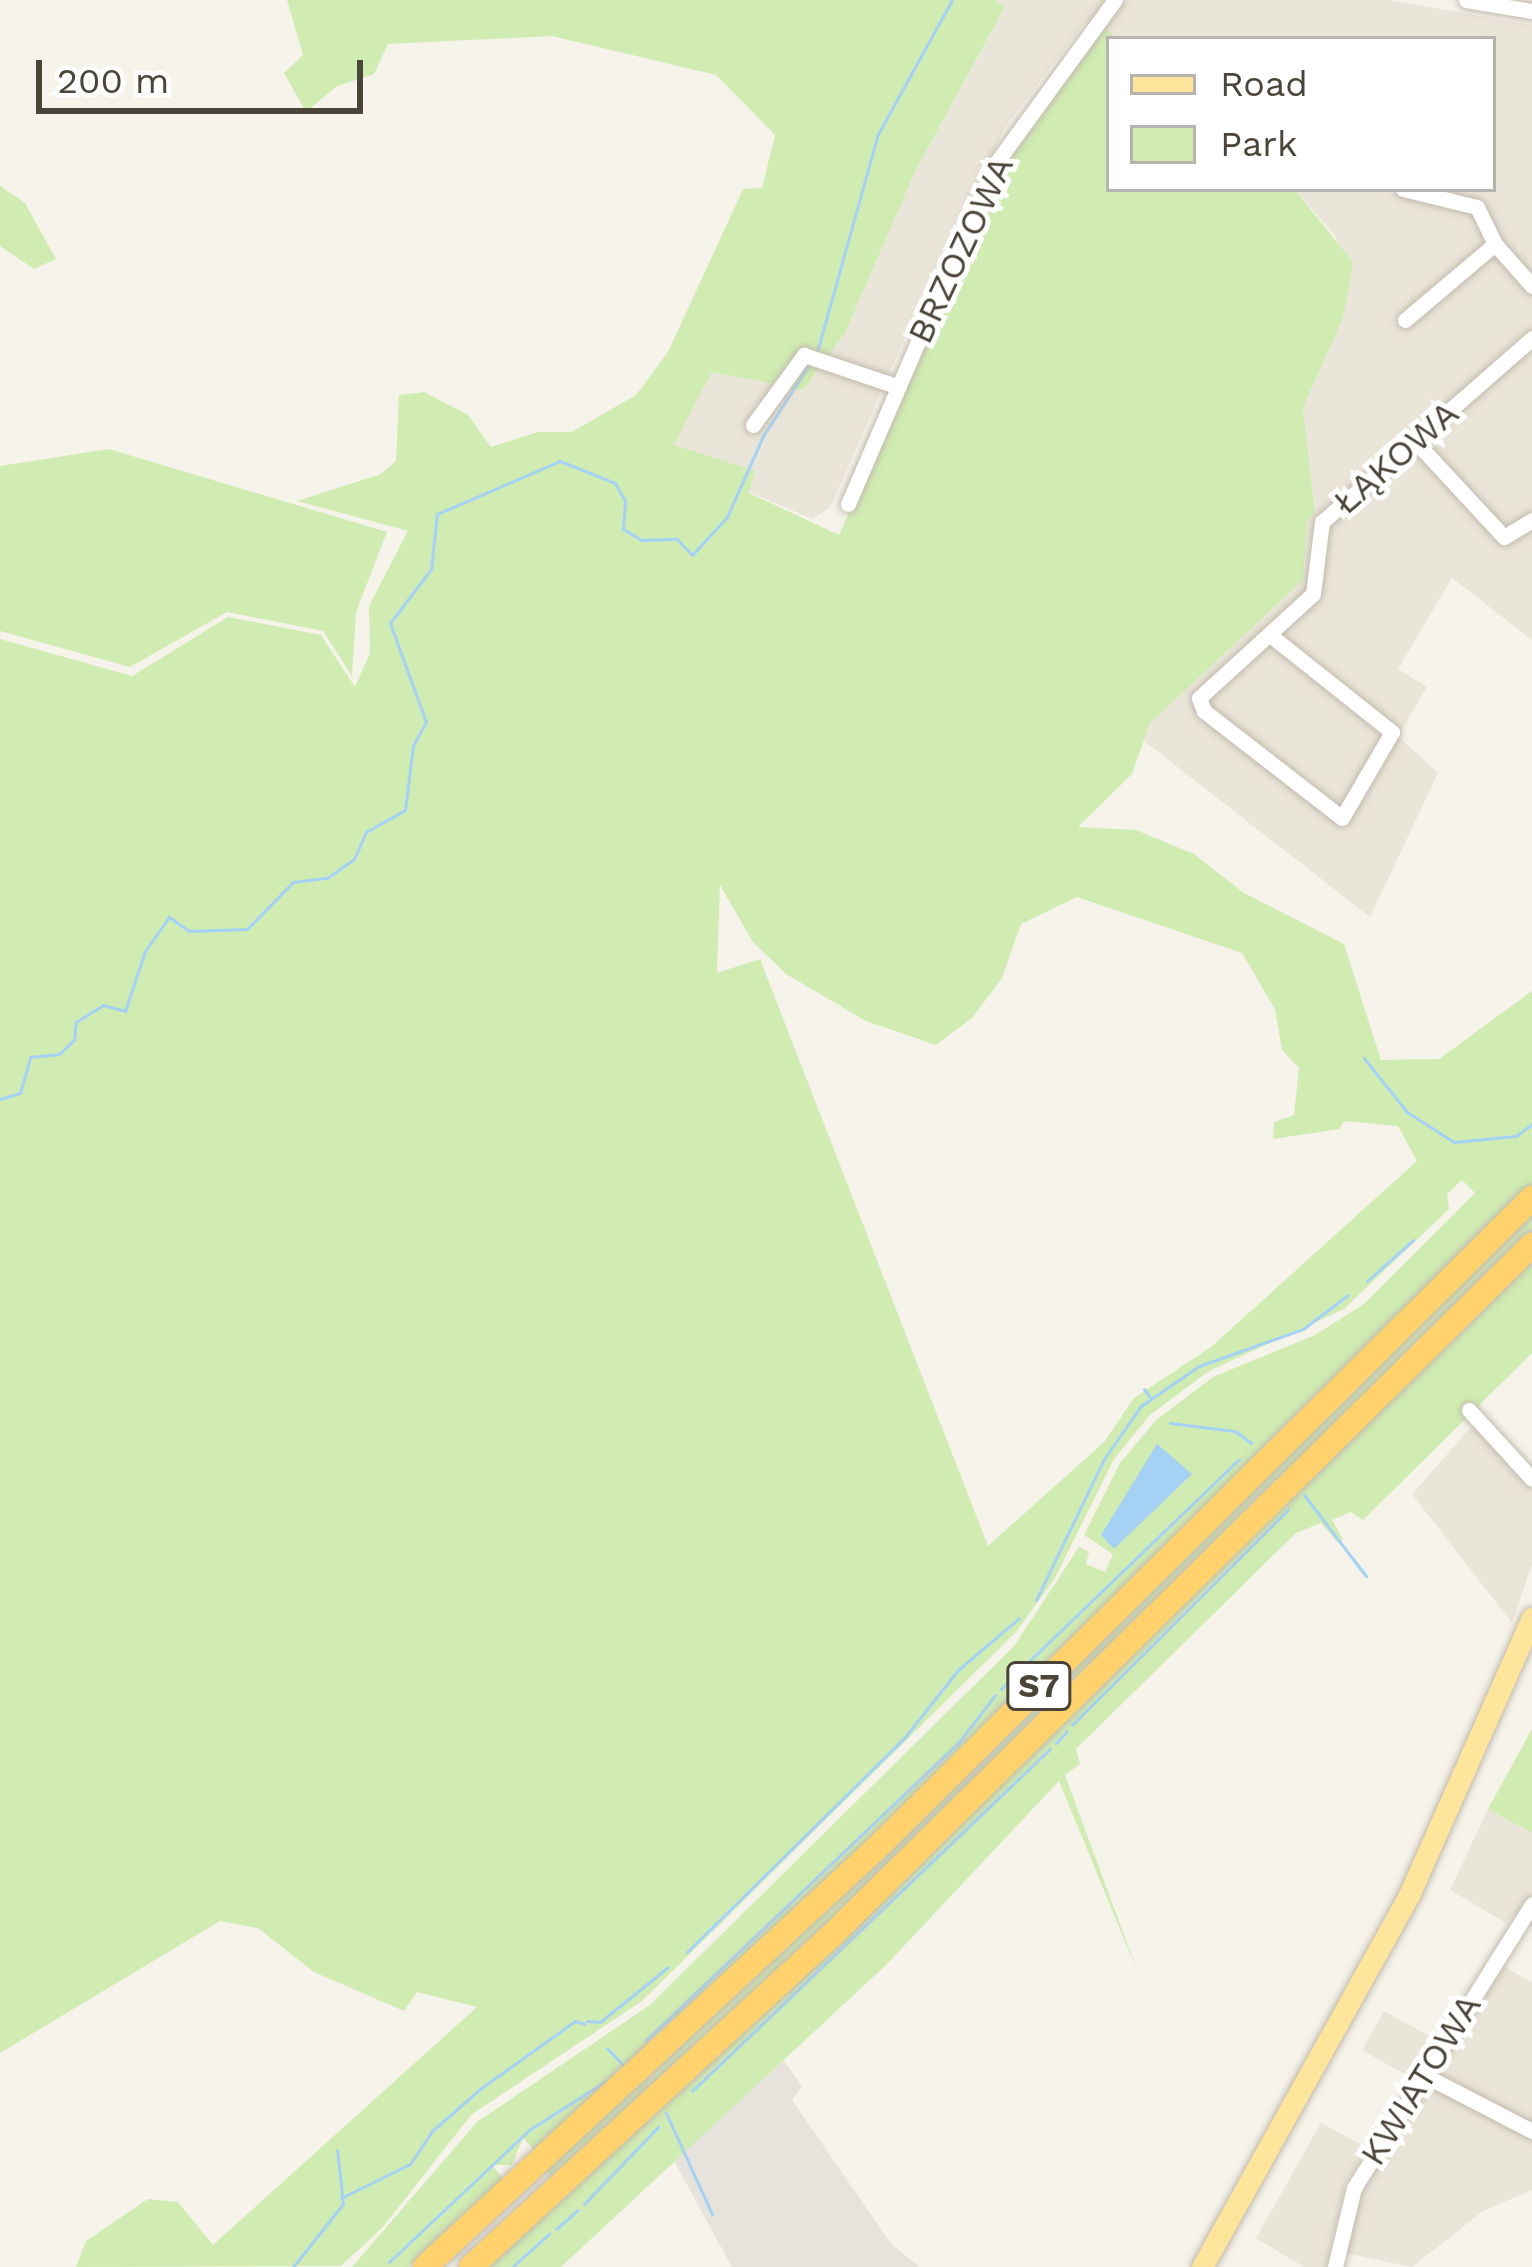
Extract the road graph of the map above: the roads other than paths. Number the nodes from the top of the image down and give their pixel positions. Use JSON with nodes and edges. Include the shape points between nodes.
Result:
{"nodes":[{"id":1,"x":1115,"y":0,"type":"edge"},
{"id":2,"x":1466,"y":0,"type":"edge"},
{"id":3,"x":1532,"y":11,"type":"edge"},
{"id":4,"x":1416,"y":192,"type":"edge"},
{"id":5,"x":1495,"y":244,"type":"junction"},
{"id":6,"x":1532,"y":286,"type":"edge"},
{"id":7,"x":1405,"y":320,"type":"dead end"},
{"id":8,"x":1532,"y":338,"type":"edge"},
{"id":9,"x":898,"y":387,"type":"junction"},
{"id":10,"x":753,"y":425,"type":"dead end"},
{"id":11,"x":1415,"y":441,"type":"junction"},
{"id":12,"x":848,"y":504,"type":"dead end"},
{"id":13,"x":1532,"y":520,"type":"edge"},
{"id":14,"x":1270,"y":635,"type":"junction"},
{"id":15,"x":1532,"y":1198,"type":"edge"},
{"id":16,"x":1532,"y":1245,"type":"edge"},
{"id":17,"x":1469,"y":1410,"type":"dead end"},
{"id":18,"x":1532,"y":1479,"type":"edge"},
{"id":19,"x":1532,"y":1618,"type":"edge"},
{"id":20,"x":1532,"y":1904,"type":"edge"},
{"id":21,"x":1424,"y":2075,"type":"junction"},
{"id":22,"x":1532,"y":2131,"type":"edge"},
{"id":23,"x":425,"y":2267,"type":"edge"},
{"id":24,"x":471,"y":2267,"type":"edge"},
{"id":25,"x":1202,"y":2267,"type":"edge"},
{"id":26,"x":1335,"y":2267,"type":"edge"}],
"edges":[{"from":1,"to":9,"type":"street","name":"BRZOZOWA","via":[[993,167]]},
{"from":2,"to":3,"type":"street"},
{"from":4,"to":5,"type":"street","via":[[1477,206]]},
{"from":5,"to":6,"type":"street"},
{"from":5,"to":7,"type":"street"},
{"from":8,"to":11,"type":"street","name":"ŁĄKOWA"},
{"from":9,"to":10,"type":"street","name":"BRZOZOWA","via":[[804,355]]},
{"from":9,"to":12,"type":"street","name":"BRZOZOWA"},
{"from":11,"to":13,"type":"street","via":[[1504,537]]},
{"from":11,"to":14,"type":"street","name":"ŁĄKOWA","via":[[1322,521],[1313,595]]},
{"from":14,"to":14,"type":"street","name":"ŁĄKOWA","via":[[1393,732],[1342,818],[1204,711],[1199,698]]},
{"from":15,"to":23,"type":"highway","number":"S7","via":[[884,1841]]},
{"from":16,"to":24,"type":"highway","number":"S7","via":[[830,1937]]},
{"from":17,"to":18,"type":"street"},
{"from":19,"to":25,"type":"main road","via":[[1410,1893]]},
{"from":20,"to":21,"type":"street","name":"KWIATOWA"},
{"from":21,"to":22,"type":"street"},
{"from":21,"to":26,"type":"street","name":"KWIATOWA","via":[[1354,2188]]}]}
